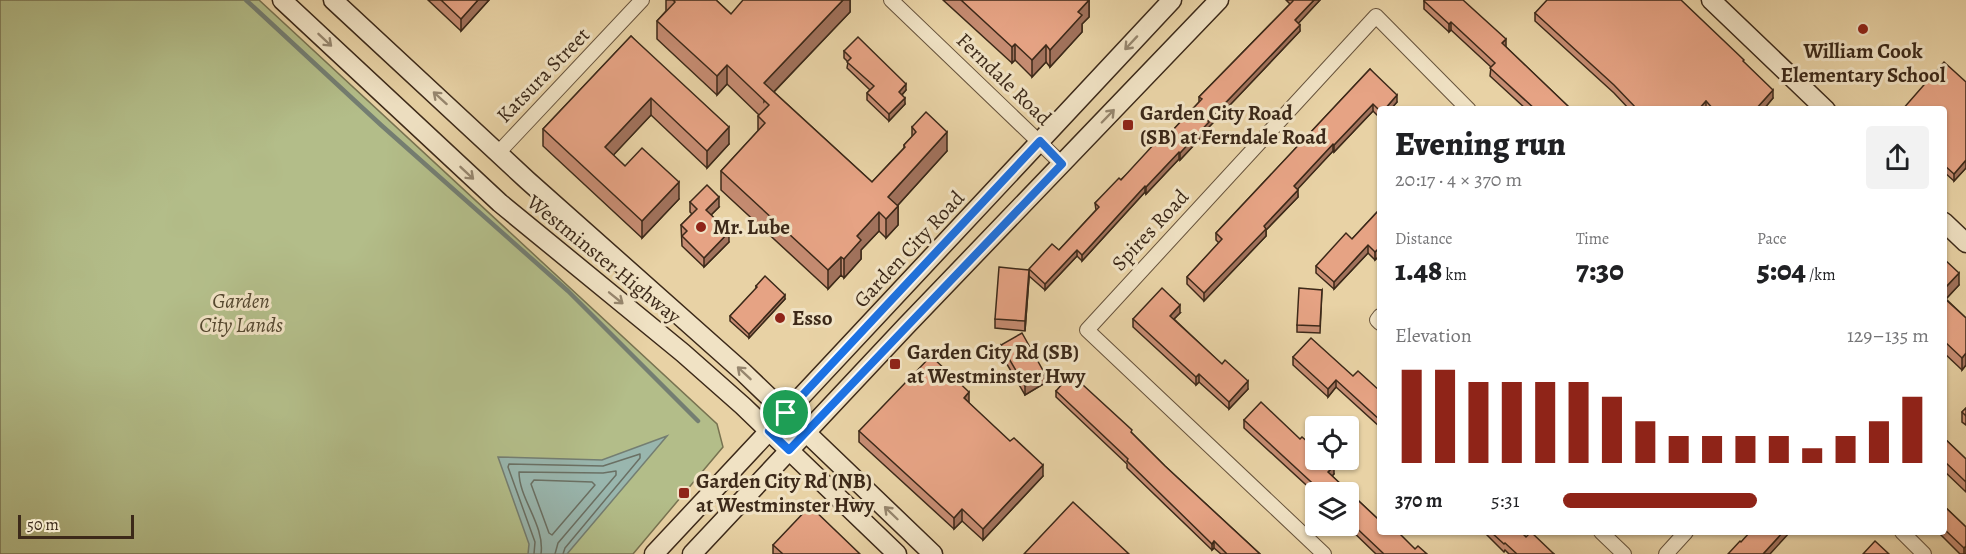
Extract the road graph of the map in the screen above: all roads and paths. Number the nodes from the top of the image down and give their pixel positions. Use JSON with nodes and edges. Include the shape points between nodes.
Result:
{"nodes":[{"id":1,"x":282,"y":0,"type":"edge"},
{"id":2,"x":333,"y":0,"type":"edge"},
{"id":3,"x":642,"y":0,"type":"edge"},
{"id":4,"x":891,"y":0,"type":"edge"},
{"id":5,"x":1172,"y":0,"type":"edge"},
{"id":6,"x":1219,"y":0,"type":"edge"},
{"id":7,"x":1711,"y":0,"type":"edge"},
{"id":8,"x":1465,"y":106,"type":"edge"},
{"id":9,"x":1818,"y":106,"type":"edge"},
{"id":10,"x":1040,"y":141,"type":"junction"},
{"id":11,"x":499,"y":152,"type":"junction"},
{"id":12,"x":1062,"y":164,"type":"junction"},
{"id":13,"x":1947,"y":225,"type":"edge"},
{"id":14,"x":1966,"y":243,"type":"edge"},
{"id":15,"x":786,"y":413,"type":"junction"},
{"id":16,"x":769,"y":431,"type":"junction"},
{"id":17,"x":806,"y":432,"type":"junction"},
{"id":18,"x":789,"y":450,"type":"junction"},
{"id":19,"x":1604,"y":535,"type":"edge"},
{"id":20,"x":1683,"y":535,"type":"edge"},
{"id":21,"x":1905,"y":535,"type":"edge"},
{"id":22,"x":654,"y":554,"type":"edge"},
{"id":23,"x":692,"y":554,"type":"edge"},
{"id":24,"x":897,"y":554,"type":"edge"},
{"id":25,"x":933,"y":554,"type":"edge"},
{"id":26,"x":1324,"y":554,"type":"edge"},
{"id":27,"x":1624,"y":554,"type":"edge"},
{"id":28,"x":1666,"y":554,"type":"edge"},
{"id":29,"x":1924,"y":554,"type":"edge"}],
"edges":[{"from":1,"to":16,"type":"main road","name":"Westminster Highway","one_way":true,"via":[[500,203],[683,353]]},
{"from":11,"to":2,"type":"main road","name":"Westminster Highway","one_way":true},
{"from":3,"to":11,"type":"street","name":"Katsura Street"},
{"from":4,"to":10,"type":"street","name":"Ferndale Road"},
{"from":5,"to":10,"type":"main road","name":"Garden City Road","one_way":true},
{"from":12,"to":6,"type":"main road","one_way":true},
{"from":7,"to":9,"type":"main road"},
{"from":8,"to":26,"type":"street","name":"Spires Road","via":[[1376,16],[1087,330]]},
{"from":10,"to":12,"type":"street","name":"Ferndale Road"},
{"from":10,"to":15,"type":"main road","name":"Garden City Road"},
{"from":15,"to":11,"type":"main road","name":"Westminster Highway","one_way":true},
{"from":12,"to":17,"type":"main road"},
{"from":13,"to":14,"type":"main road"},
{"from":15,"to":16,"type":"main road","name":"Garden City Road"},
{"from":15,"to":17,"type":"main road","name":"Westminster Highway"},
{"from":16,"to":18,"type":"main road","name":"Westminster Highway"},
{"from":16,"to":22,"type":"main road","name":"Garden City Road"},
{"from":17,"to":18,"type":"main road"},
{"from":25,"to":17,"type":"main road","name":"Westminster Highway","one_way":true},
{"from":18,"to":23,"type":"main road"},
{"from":18,"to":24,"type":"main road","name":"Westminster Highway"},
{"from":19,"to":27,"type":"street"},
{"from":20,"to":28,"type":"street"},
{"from":21,"to":29,"type":"street"}]}
